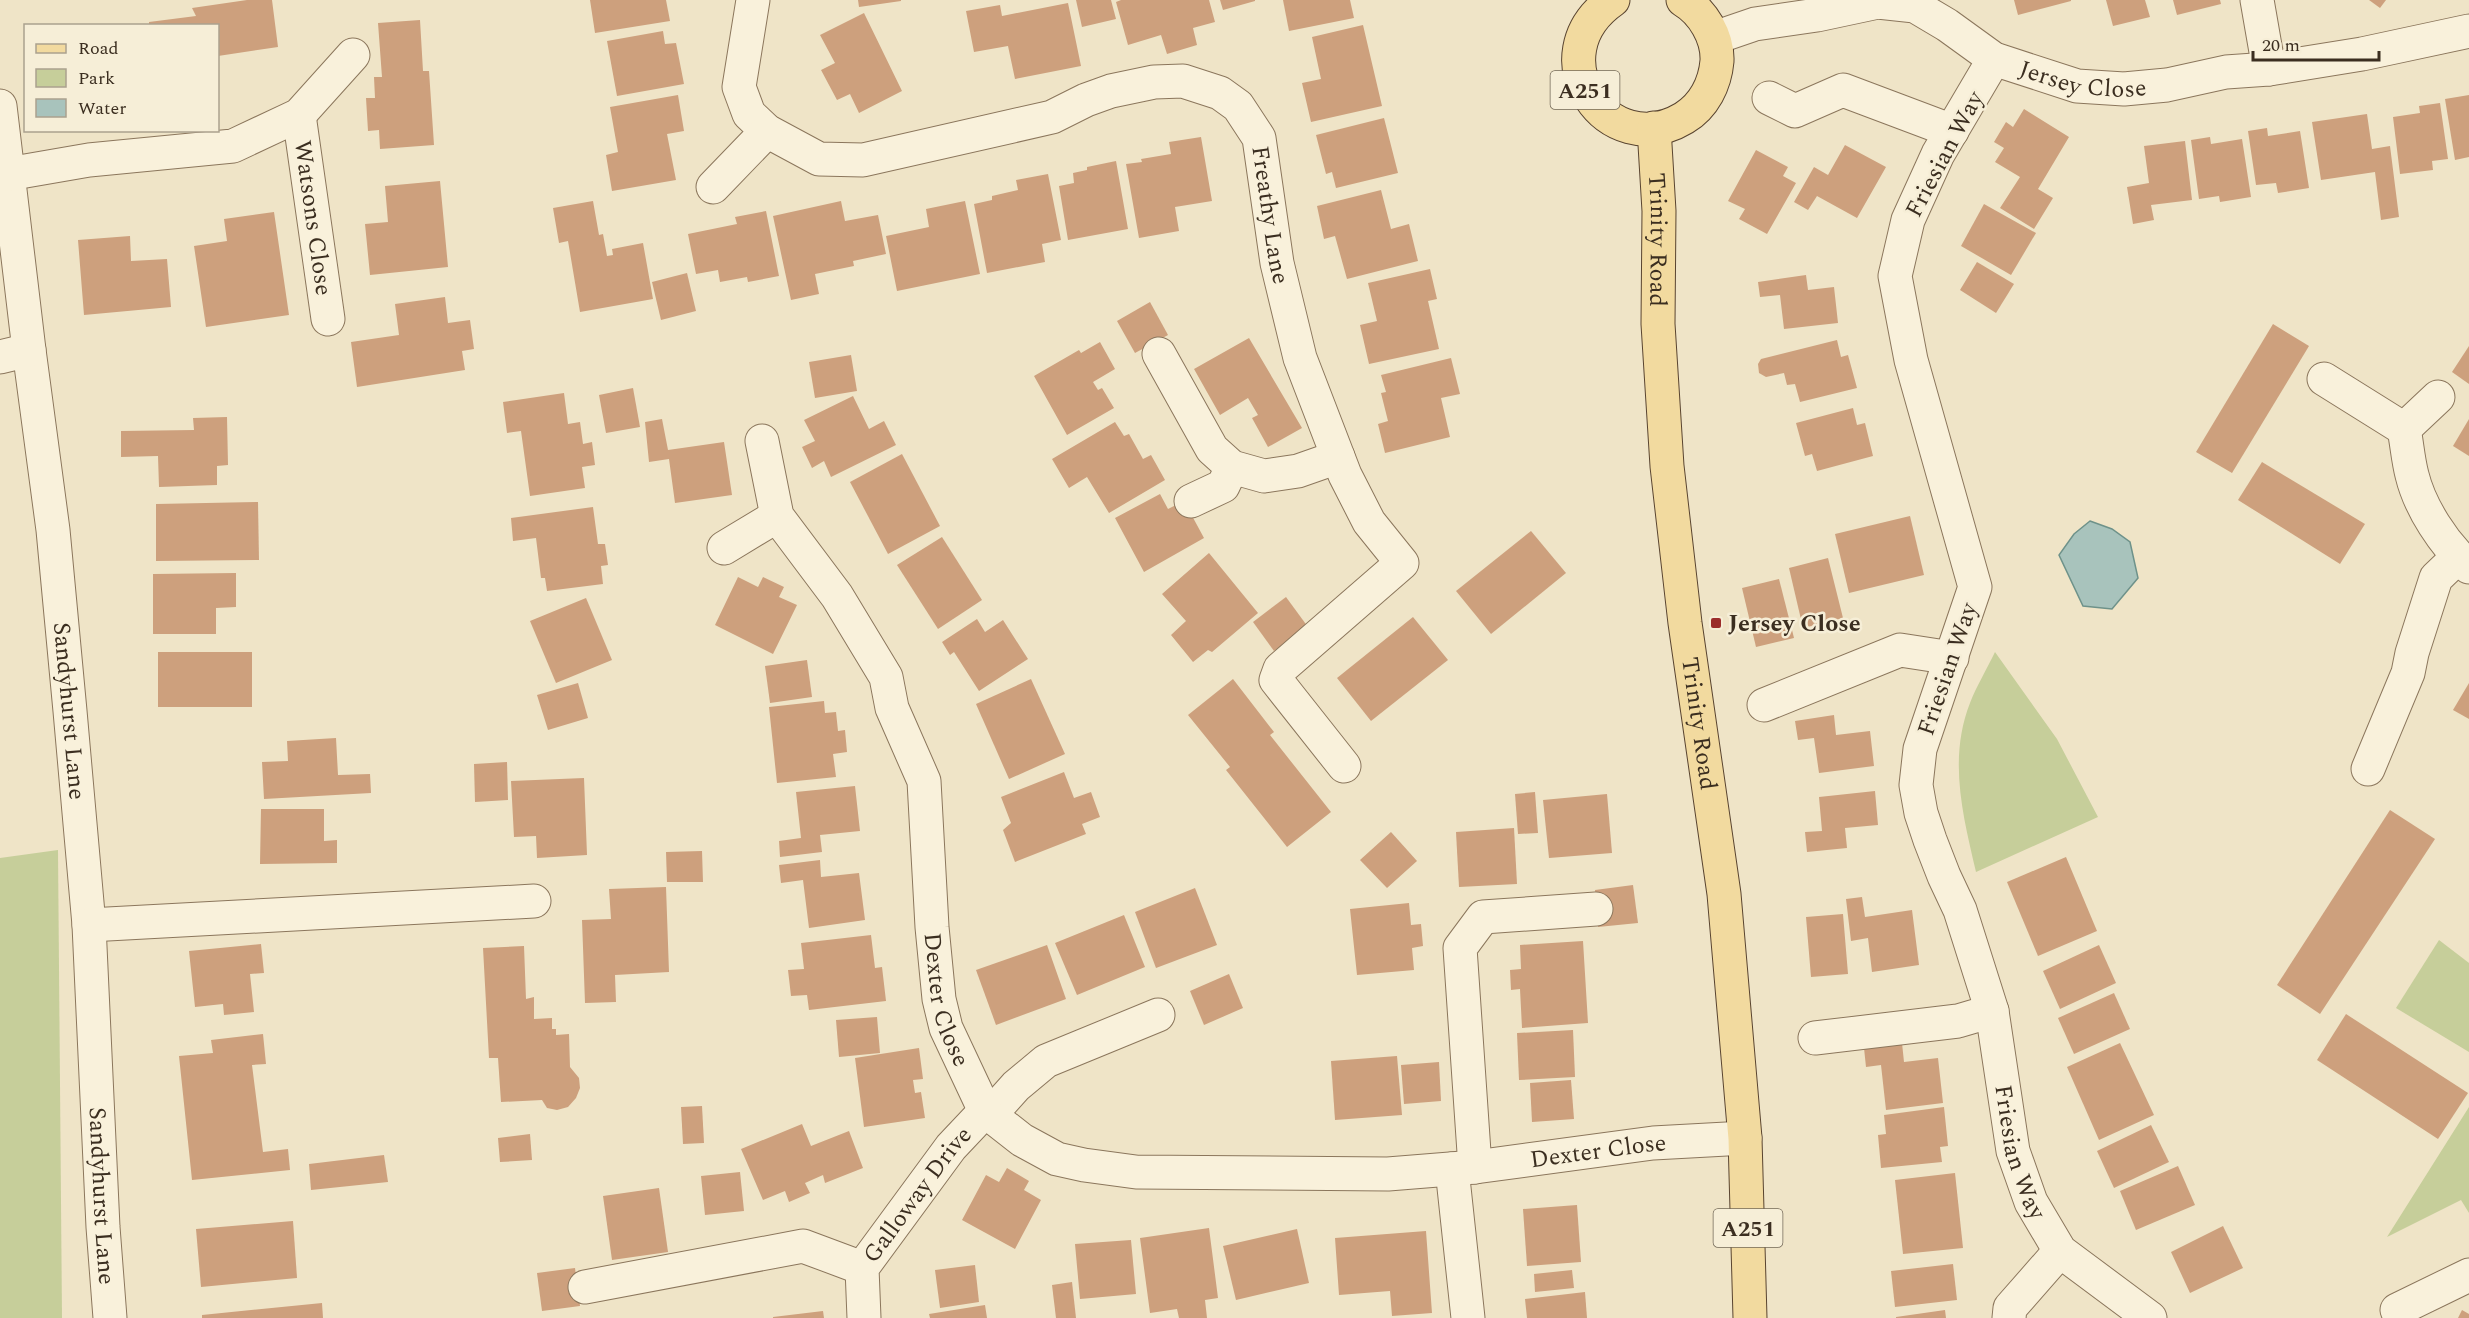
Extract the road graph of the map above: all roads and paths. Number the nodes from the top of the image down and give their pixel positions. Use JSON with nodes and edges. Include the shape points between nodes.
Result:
{"nodes":[{"id":1,"x":753,"y":0,"type":"edge"},
{"id":2,"x":1683,"y":0,"type":"edge"},
{"id":3,"x":2257,"y":0,"type":"edge"},
{"id":4,"x":1600,"y":3,"type":"edge"},
{"id":5,"x":2469,"y":31,"type":"edge"},
{"id":6,"x":1714,"y":38,"type":"junction"},
{"id":7,"x":353,"y":55,"type":"dead end"},
{"id":8,"x":1994,"y":59,"type":"junction"},
{"id":9,"x":2269,"y":69,"type":"junction"},
{"id":10,"x":1769,"y":98,"type":"dead end"},
{"id":11,"x":0,"y":106,"type":"edge"},
{"id":12,"x":298,"y":115,"type":"junction"},
{"id":13,"x":1654,"y":128,"type":"junction"},
{"id":14,"x":767,"y":131,"type":"junction"},
{"id":15,"x":1952,"y":131,"type":"junction"},
{"id":16,"x":5,"y":165,"type":"edge"},
{"id":17,"x":713,"y":187,"type":"dead end"},
{"id":18,"x":328,"y":319,"type":"dead end"},
{"id":19,"x":14,"y":353,"type":"edge"},
{"id":20,"x":1159,"y":354,"type":"dead end"},
{"id":21,"x":2324,"y":379,"type":"dead end"},
{"id":22,"x":2438,"y":397,"type":"dead end"},
{"id":23,"x":2404,"y":429,"type":"junction"},
{"id":24,"x":762,"y":441,"type":"dead end"},
{"id":25,"x":1338,"y":457,"type":"junction"},
{"id":26,"x":1232,"y":467,"type":"junction"},
{"id":27,"x":1191,"y":501,"type":"dead end"},
{"id":28,"x":777,"y":516,"type":"junction"},
{"id":29,"x":724,"y":548,"type":"dead end"},
{"id":30,"x":2464,"y":562,"type":"edge"},
{"id":31,"x":1952,"y":658,"type":"junction"},
{"id":32,"x":1764,"y":705,"type":"dead end"},
{"id":33,"x":1344,"y":766,"type":"dead end"},
{"id":34,"x":2368,"y":769,"type":"dead end"},
{"id":35,"x":534,"y":901,"type":"dead end"},
{"id":36,"x":1596,"y":909,"type":"dead end"},
{"id":37,"x":89,"y":925,"type":"junction"},
{"id":38,"x":1992,"y":1011,"type":"junction"},
{"id":39,"x":1158,"y":1015,"type":"dead end"},
{"id":40,"x":1815,"y":1038,"type":"dead end"},
{"id":41,"x":988,"y":1113,"type":"junction"},
{"id":42,"x":1745,"y":1138,"type":"junction"},
{"id":43,"x":1464,"y":1168,"type":"junction"},
{"id":44,"x":2060,"y":1251,"type":"junction"},
{"id":45,"x":862,"y":1268,"type":"junction"},
{"id":46,"x":2469,"y":1275,"type":"edge"},
{"id":47,"x":585,"y":1287,"type":"dead end"},
{"id":48,"x":2397,"y":1310,"type":"dead end"},
{"id":49,"x":110,"y":1318,"type":"edge"},
{"id":50,"x":864,"y":1318,"type":"edge"},
{"id":51,"x":1468,"y":1318,"type":"edge"},
{"id":52,"x":1750,"y":1318,"type":"edge"},
{"id":53,"x":2009,"y":1318,"type":"edge"},
{"id":54,"x":2150,"y":1318,"type":"edge"}],
"edges":[{"from":1,"to":14,"type":"street","name":"Freathy Lane","via":[[739,87],[749,114]]},
{"from":2,"to":6,"type":"main road","number":"A251","via":[[1703,17]]},
{"from":3,"to":9,"type":"street"},
{"from":4,"to":13,"type":"main road","number":"A251","via":[[1579,48],[1579,69],[1585,89],[1597,107],[1613,120],[1633,127]]},
{"from":5,"to":9,"type":"street","name":"Jersey Close"},
{"from":6,"to":8,"type":"street","name":"Jersey Close","via":[[1755,24],[1878,2],[1915,6]]},
{"from":6,"to":13,"type":"main road","number":"A251","via":[[1714,79],[1705,98],[1692,113],[1674,124]]},
{"from":7,"to":12,"type":"street","name":"Watsons Close"},
{"from":8,"to":9,"type":"street","name":"Jersey Close","via":[[2077,86],[2124,89]]},
{"from":8,"to":15,"type":"street","name":"Friesian Way"},
{"from":10,"to":15,"type":"street","via":[[1795,111],[1843,90]]},
{"from":11,"to":16,"type":"street","name":"Sandyhurst Lane"},
{"from":12,"to":16,"type":"street","name":"Watsons Close","via":[[233,146]]},
{"from":12,"to":18,"type":"street","name":"Watsons Close"},
{"from":13,"to":42,"type":"main road","name":"Trinity Road","number":"A251","via":[[1659,211],[1658,324],[1667,466],[1724,894]]},
{"from":14,"to":17,"type":"street"},
{"from":14,"to":25,"type":"street","name":"Freathy Lane","via":[[819,159],[863,160],[1052,117],[1111,91],[1154,82],[1183,81],[1220,93],[1238,106],[1259,138],[1277,263],[1300,358]]},
{"from":15,"to":31,"type":"street","name":"Friesian Way","via":[[1908,220],[1895,276],[1911,360],[1975,587]]},
{"from":16,"to":19,"type":"street","name":"Sandyhurst Lane"},
{"from":19,"to":37,"type":"street","name":"Sandyhurst Lane","via":[[53,530]]},
{"from":20,"to":26,"type":"street","via":[[1212,449]]},
{"from":21,"to":23,"type":"street"},
{"from":22,"to":23,"type":"street"},
{"from":23,"to":30,"type":"street","via":[[2412,477],[2430,517]]},
{"from":24,"to":28,"type":"street","name":"Dexter Close"},
{"from":25,"to":26,"type":"street","via":[[1298,471],[1264,476]]},
{"from":25,"to":33,"type":"street","name":"Freathy Lane","via":[[1370,522],[1402,563],[1280,669],[1276,680]]},
{"from":26,"to":27,"type":"street","via":[[1223,486]]},
{"from":28,"to":29,"type":"street"},
{"from":28,"to":41,"type":"street","name":"Dexter Close","via":[[837,596],[886,676],[892,708],[924,781],[939,999],[946,1029]]},
{"from":30,"to":34,"type":"street","via":[[2436,578],[2408,672]]},
{"from":31,"to":32,"type":"street","via":[[1900,650]]},
{"from":31,"to":38,"type":"street","name":"Friesian Way","via":[[1920,749],[1916,785],[1921,813],[1960,910]]},
{"from":35,"to":37,"type":"street"},
{"from":36,"to":43,"type":"street","via":[[1483,917],[1460,948]]},
{"from":37,"to":49,"type":"street","name":"Sandyhurst Lane"},
{"from":38,"to":40,"type":"street","via":[[1958,1021]]},
{"from":38,"to":44,"type":"street","name":"Friesian Way","via":[[2013,1151],[2031,1202]]},
{"from":39,"to":41,"type":"street","name":"Galloway Drive","via":[[1047,1061]]},
{"from":41,"to":43,"type":"street","name":"Dexter Close","via":[[1022,1140],[1057,1159],[1136,1172],[1388,1174]]},
{"from":41,"to":45,"type":"street","name":"Galloway Drive","via":[[951,1147]]},
{"from":42,"to":43,"type":"street","name":"Dexter Close","via":[[1653,1143]]},
{"from":42,"to":52,"type":"main road","name":"Trinity Road","number":"A251"},
{"from":43,"to":51,"type":"street"},
{"from":44,"to":53,"type":"street","via":[[2010,1308]]},
{"from":44,"to":54,"type":"street","name":"Friesian Way"},
{"from":45,"to":47,"type":"street","via":[[803,1246]]},
{"from":45,"to":50,"type":"street","name":"Galloway Drive"},
{"from":46,"to":48,"type":"street"}]}
